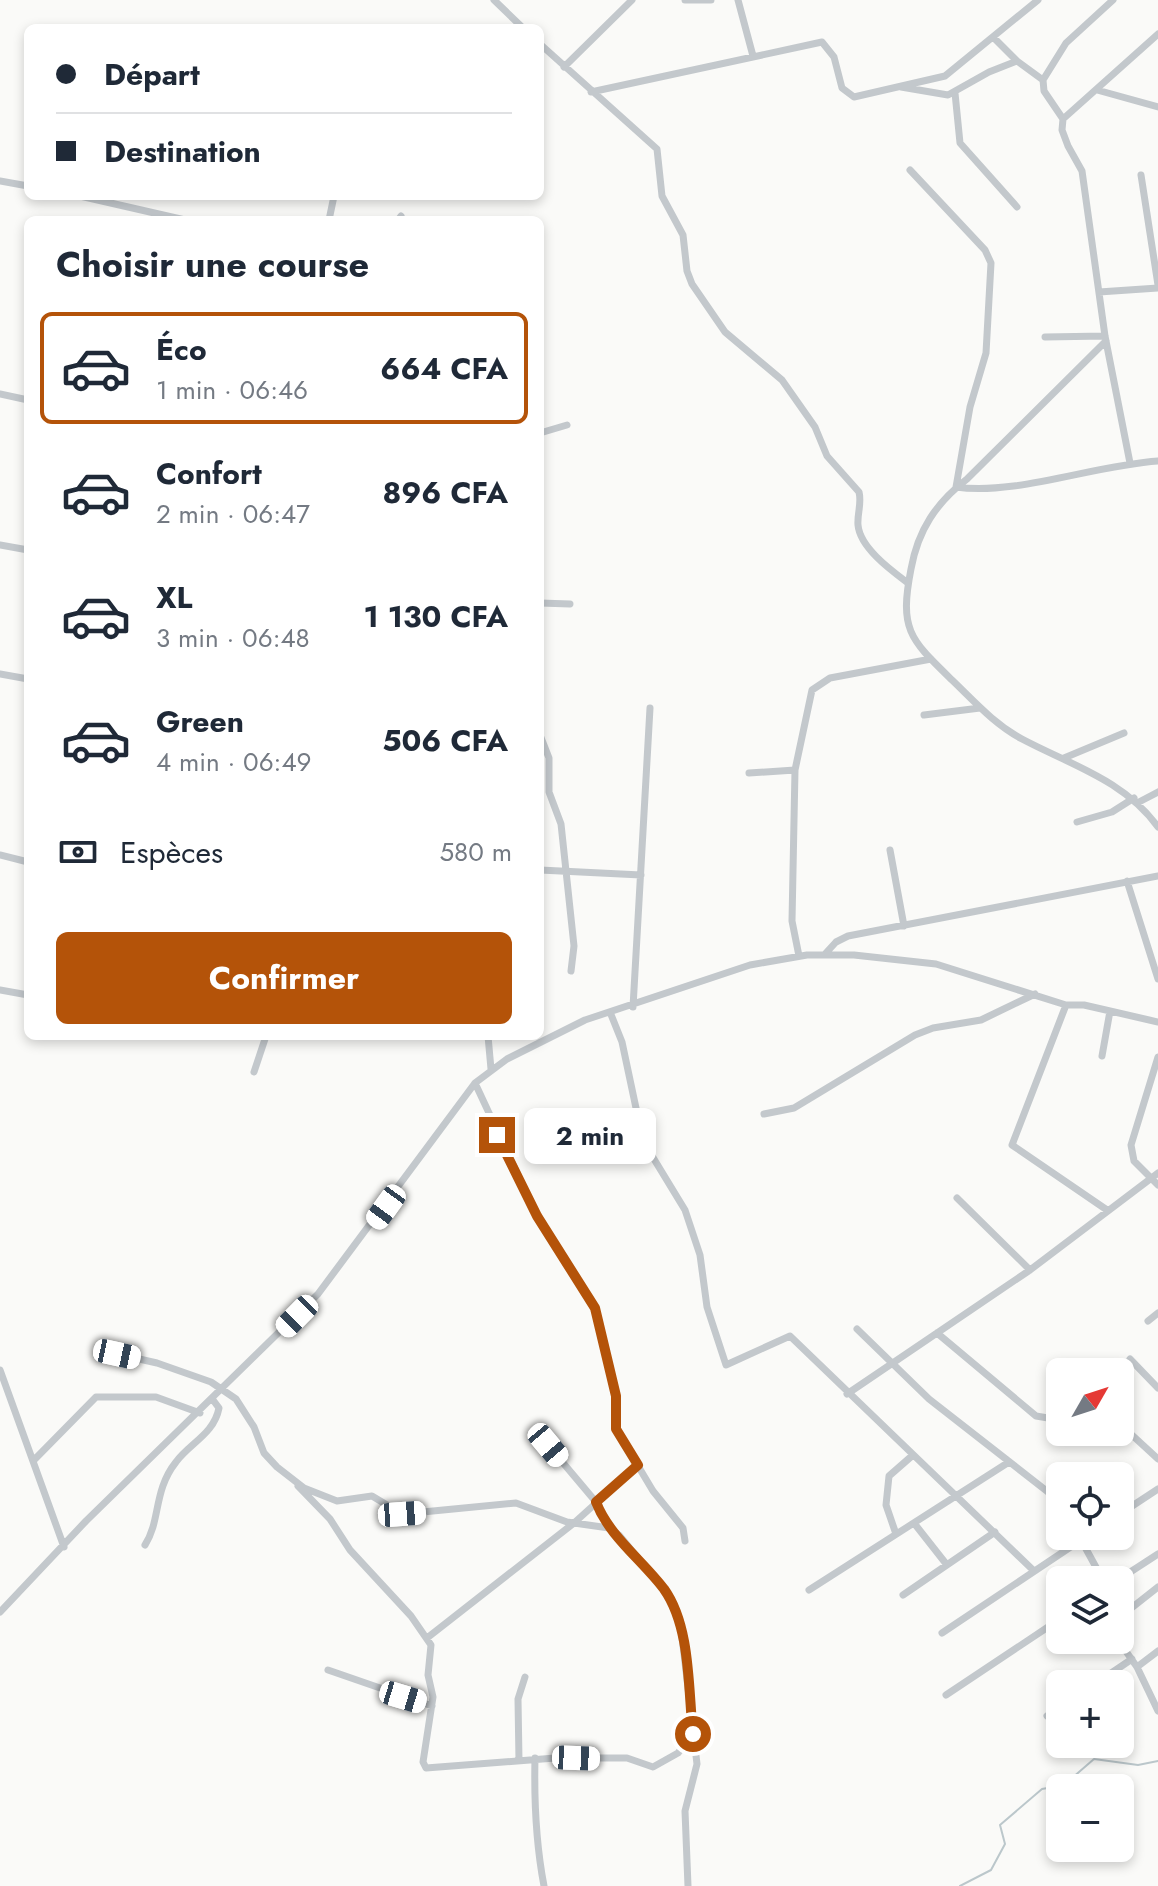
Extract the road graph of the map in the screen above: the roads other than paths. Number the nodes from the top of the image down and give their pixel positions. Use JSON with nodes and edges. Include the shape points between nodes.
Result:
{"nodes":[{"id":1,"x":494,"y":0,"type":"edge"},
{"id":2,"x":632,"y":0,"type":"edge"},
{"id":3,"x":685,"y":0,"type":"edge"},
{"id":4,"x":711,"y":0,"type":"edge"},
{"id":5,"x":738,"y":0,"type":"edge"},
{"id":6,"x":1038,"y":0,"type":"edge"},
{"id":7,"x":1113,"y":0,"type":"edge"},
{"id":8,"x":519,"y":24,"type":"edge"},
{"id":9,"x":1158,"y":34,"type":"edge"},
{"id":10,"x":994,"y":38,"type":"junction"},
{"id":11,"x":544,"y":48,"type":"edge"},
{"id":12,"x":753,"y":56,"type":"junction"},
{"id":13,"x":1017,"y":61,"type":"junction"},
{"id":14,"x":564,"y":67,"type":"junction"},
{"id":15,"x":1043,"y":80,"type":"junction"},
{"id":16,"x":899,"y":87,"type":"junction"},
{"id":17,"x":1097,"y":90,"type":"junction"},
{"id":18,"x":591,"y":92,"type":"junction"},
{"id":19,"x":955,"y":93,"type":"junction"},
{"id":20,"x":1158,"y":107,"type":"edge"},
{"id":21,"x":1063,"y":119,"type":"junction"},
{"id":22,"x":910,"y":170,"type":"dead end"},
{"id":23,"x":1141,"y":175,"type":"dead end"},
{"id":24,"x":0,"y":181,"type":"edge"},
{"id":25,"x":24,"y":185,"type":"edge"},
{"id":26,"x":98,"y":200,"type":"edge"},
{"id":27,"x":1017,"y":207,"type":"dead end"},
{"id":28,"x":168,"y":216,"type":"edge"},
{"id":29,"x":1158,"y":286,"type":"edge"},
{"id":30,"x":1099,"y":292,"type":"junction"},
{"id":31,"x":1045,"y":337,"type":"dead end"},
{"id":32,"x":1105,"y":338,"type":"junction"},
{"id":33,"x":0,"y":394,"type":"edge"},
{"id":34,"x":24,"y":399,"type":"edge"},
{"id":35,"x":567,"y":425,"type":"dead end"},
{"id":36,"x":544,"y":432,"type":"edge"},
{"id":37,"x":1158,"y":461,"type":"edge"},
{"id":38,"x":1130,"y":463,"type":"junction"},
{"id":39,"x":956,"y":487,"type":"junction"},
{"id":40,"x":0,"y":545,"type":"edge"},
{"id":41,"x":24,"y":549,"type":"edge"},
{"id":42,"x":908,"y":583,"type":"junction"},
{"id":43,"x":544,"y":603,"type":"edge"},
{"id":44,"x":570,"y":604,"type":"dead end"},
{"id":45,"x":931,"y":659,"type":"junction"},
{"id":46,"x":0,"y":674,"type":"edge"},
{"id":47,"x":24,"y":678,"type":"edge"},
{"id":48,"x":650,"y":708,"type":"dead end"},
{"id":49,"x":980,"y":708,"type":"junction"},
{"id":50,"x":924,"y":715,"type":"dead end"},
{"id":51,"x":1124,"y":733,"type":"dead end"},
{"id":52,"x":544,"y":745,"type":"edge"},
{"id":53,"x":1064,"y":758,"type":"junction"},
{"id":54,"x":795,"y":770,"type":"junction"},
{"id":55,"x":749,"y":773,"type":"dead end"},
{"id":56,"x":1158,"y":792,"type":"edge"},
{"id":57,"x":1136,"y":800,"type":"junction"},
{"id":58,"x":1077,"y":822,"type":"dead end"},
{"id":59,"x":1158,"y":827,"type":"edge"},
{"id":60,"x":890,"y":850,"type":"dead end"},
{"id":61,"x":0,"y":855,"type":"edge"},
{"id":62,"x":24,"y":861,"type":"edge"},
{"id":63,"x":566,"y":869,"type":"junction"},
{"id":64,"x":544,"y":870,"type":"edge"},
{"id":65,"x":641,"y":875,"type":"junction"},
{"id":66,"x":1158,"y":876,"type":"edge"},
{"id":67,"x":1127,"y":881,"type":"junction"},
{"id":68,"x":904,"y":926,"type":"junction"},
{"id":69,"x":825,"y":954,"type":"junction"},
{"id":70,"x":799,"y":956,"type":"junction"},
{"id":71,"x":571,"y":971,"type":"dead end"},
{"id":72,"x":1158,"y":979,"type":"edge"},
{"id":73,"x":0,"y":990,"type":"edge"},
{"id":74,"x":24,"y":994,"type":"edge"},
{"id":75,"x":1035,"y":994,"type":"junction"},
{"id":76,"x":1066,"y":1005,"type":"junction"},
{"id":77,"x":633,"y":1007,"type":"junction"},
{"id":78,"x":1110,"y":1011,"type":"junction"},
{"id":79,"x":610,"y":1012,"type":"junction"},
{"id":80,"x":1158,"y":1022,"type":"edge"},
{"id":81,"x":262,"y":1040,"type":"edge"},
{"id":82,"x":488,"y":1040,"type":"edge"},
{"id":83,"x":544,"y":1040,"type":"edge"},
{"id":84,"x":544,"y":1040,"type":"edge"},
{"id":85,"x":1102,"y":1056,"type":"dead end"},
{"id":86,"x":1158,"y":1057,"type":"edge"},
{"id":87,"x":491,"y":1069,"type":"junction"},
{"id":88,"x":254,"y":1072,"type":"dead end"},
{"id":89,"x":475,"y":1083,"type":"junction"},
{"id":90,"x":764,"y":1114,"type":"dead end"},
{"id":91,"x":1156,"y":1179,"type":"edge"},
{"id":92,"x":957,"y":1198,"type":"dead end"},
{"id":93,"x":1107,"y":1210,"type":"junction"},
{"id":94,"x":1030,"y":1270,"type":"junction"},
{"id":95,"x":1158,"y":1313,"type":"edge"},
{"id":96,"x":1148,"y":1321,"type":"dead end"},
{"id":97,"x":857,"y":1329,"type":"dead end"},
{"id":98,"x":937,"y":1333,"type":"junction"},
{"id":99,"x":117,"y":1354,"type":"dead end"},
{"id":100,"x":892,"y":1363,"type":"junction"},
{"id":101,"x":1134,"y":1363,"type":"edge"},
{"id":102,"x":0,"y":1370,"type":"edge"},
{"id":103,"x":1158,"y":1388,"type":"edge"},
{"id":104,"x":222,"y":1391,"type":"junction"},
{"id":105,"x":847,"y":1394,"type":"junction"},
{"id":106,"x":213,"y":1400,"type":"junction"},
{"id":107,"x":200,"y":1413,"type":"junction"},
{"id":108,"x":1046,"y":1418,"type":"edge"},
{"id":109,"x":1134,"y":1437,"type":"edge"},
{"id":110,"x":548,"y":1445,"type":"dead end"},
{"id":111,"x":913,"y":1455,"type":"junction"},
{"id":112,"x":35,"y":1459,"type":"junction"},
{"id":113,"x":1158,"y":1459,"type":"edge"},
{"id":114,"x":1009,"y":1462,"type":"junction"},
{"id":115,"x":638,"y":1465,"type":"junction"},
{"id":116,"x":296,"y":1484,"type":"junction"},
{"id":117,"x":1158,"y":1489,"type":"edge"},
{"id":118,"x":1046,"y":1490,"type":"edge"},
{"id":119,"x":957,"y":1495,"type":"junction"},
{"id":120,"x":596,"y":1502,"type":"junction"},
{"id":121,"x":1134,"y":1505,"type":"edge"},
{"id":122,"x":574,"y":1523,"type":"junction"},
{"id":123,"x":914,"y":1523,"type":"junction"},
{"id":124,"x":609,"y":1528,"type":"junction"},
{"id":125,"x":995,"y":1532,"type":"junction"},
{"id":126,"x":896,"y":1534,"type":"junction"},
{"id":127,"x":685,"y":1541,"type":"dead end"},
{"id":128,"x":145,"y":1545,"type":"dead end"},
{"id":129,"x":64,"y":1547,"type":"junction"},
{"id":130,"x":1063,"y":1550,"type":"edge"},
{"id":131,"x":1158,"y":1554,"type":"edge"},
{"id":132,"x":947,"y":1565,"type":"junction"},
{"id":133,"x":1033,"y":1570,"type":"junction"},
{"id":134,"x":1134,"y":1570,"type":"edge"},
{"id":135,"x":1158,"y":1587,"type":"edge"},
{"id":136,"x":809,"y":1590,"type":"dead end"},
{"id":137,"x":903,"y":1595,"type":"dead end"},
{"id":138,"x":1134,"y":1606,"type":"edge"},
{"id":139,"x":0,"y":1612,"type":"edge"},
{"id":140,"x":1046,"y":1628,"type":"edge"},
{"id":141,"x":942,"y":1633,"type":"dead end"},
{"id":142,"x":427,"y":1638,"type":"junction"},
{"id":143,"x":1158,"y":1651,"type":"edge"},
{"id":144,"x":1128,"y":1654,"type":"edge"},
{"id":145,"x":1132,"y":1659,"type":"junction"},
{"id":146,"x":1137,"y":1667,"type":"junction"},
{"id":147,"x":328,"y":1670,"type":"dead end"},
{"id":148,"x":1116,"y":1670,"type":"edge"},
{"id":149,"x":525,"y":1677,"type":"dead end"},
{"id":150,"x":946,"y":1695,"type":"dead end"},
{"id":151,"x":432,"y":1706,"type":"junction"},
{"id":152,"x":1158,"y":1711,"type":"edge"},
{"id":153,"x":693,"y":1734,"type":"junction"},
{"id":154,"x":535,"y":1758,"type":"junction"},
{"id":155,"x":519,"y":1761,"type":"junction"},
{"id":156,"x":544,"y":1886,"type":"edge"},
{"id":157,"x":688,"y":1886,"type":"edge"}],
"edges":[{"from":1,"to":8,"type":"street"},
{"from":2,"to":14,"type":"street"},
{"from":3,"to":4,"type":"street"},
{"from":5,"to":12,"type":"street"},
{"from":6,"to":10,"type":"street"},
{"from":7,"to":15,"type":"street","via":[[1066,43]]},
{"from":9,"to":17,"type":"street"},
{"from":10,"to":13,"type":"street"},
{"from":10,"to":16,"type":"street","via":[[945,76]]},
{"from":11,"to":14,"type":"street"},
{"from":12,"to":16,"type":"street","via":[[822,42],[830,48],[849,97]]},
{"from":12,"to":18,"type":"street"},
{"from":13,"to":15,"type":"street"},
{"from":13,"to":19,"type":"street"},
{"from":14,"to":18,"type":"street"},
{"from":15,"to":21,"type":"street","via":[[1044,91]]},
{"from":16,"to":19,"type":"street"},
{"from":17,"to":20,"type":"street"},
{"from":17,"to":21,"type":"street"},
{"from":18,"to":42,"type":"street","via":[[657,149],[662,196],[683,235],[692,284],[725,332],[782,380],[815,427],[827,456],[859,492],[862,535],[893,575]]},
{"from":19,"to":27,"type":"street","via":[[960,143]]},
{"from":21,"to":30,"type":"street","via":[[1065,138],[1082,171]]},
{"from":22,"to":39,"type":"street","via":[[985,250],[991,263],[988,342]]},
{"from":23,"to":29,"type":"street"},
{"from":24,"to":25,"type":"street"},
{"from":26,"to":28,"type":"street"},
{"from":29,"to":30,"type":"street"},
{"from":30,"to":32,"type":"street"},
{"from":31,"to":32,"type":"street"},
{"from":32,"to":38,"type":"street"},
{"from":32,"to":39,"type":"street"},
{"from":33,"to":34,"type":"street"},
{"from":35,"to":36,"type":"street"},
{"from":37,"to":38,"type":"street"},
{"from":38,"to":39,"type":"street","via":[[990,490]]},
{"from":39,"to":42,"type":"street","via":[[944,496],[916,541]]},
{"from":40,"to":41,"type":"street"},
{"from":42,"to":45,"type":"street","via":[[908,628]]},
{"from":43,"to":44,"type":"street"},
{"from":45,"to":49,"type":"street"},
{"from":45,"to":54,"type":"street","via":[[818,683],[809,699]]},
{"from":46,"to":47,"type":"street"},
{"from":48,"to":65,"type":"street"},
{"from":49,"to":50,"type":"street"},
{"from":49,"to":53,"type":"street","via":[[1020,738]]},
{"from":51,"to":53,"type":"street"},
{"from":52,"to":63,"type":"street"},
{"from":53,"to":57,"type":"street"},
{"from":54,"to":55,"type":"street"},
{"from":54,"to":70,"type":"street","via":[[792,921]]},
{"from":56,"to":57,"type":"street"},
{"from":57,"to":58,"type":"street"},
{"from":57,"to":59,"type":"street"},
{"from":60,"to":68,"type":"street"},
{"from":61,"to":62,"type":"street"},
{"from":63,"to":64,"type":"street"},
{"from":63,"to":65,"type":"street"},
{"from":63,"to":71,"type":"street","via":[[574,946]]},
{"from":65,"to":77,"type":"street"},
{"from":66,"to":67,"type":"street"},
{"from":67,"to":68,"type":"street"},
{"from":67,"to":72,"type":"street"},
{"from":68,"to":69,"type":"street","via":[[841,938]]},
{"from":69,"to":70,"type":"street"},
{"from":69,"to":75,"type":"street","via":[[936,964]]},
{"from":70,"to":77,"type":"street","via":[[750,965]]},
{"from":73,"to":74,"type":"street"},
{"from":75,"to":76,"type":"street"},
{"from":75,"to":90,"type":"street","via":[[981,1020],[915,1035],[794,1108]]},
{"from":76,"to":78,"type":"street"},
{"from":76,"to":93,"type":"street","via":[[1012,1145]]},
{"from":77,"to":79,"type":"street"},
{"from":78,"to":80,"type":"street"},
{"from":78,"to":85,"type":"street"},
{"from":79,"to":84,"type":"street"},
{"from":79,"to":105,"type":"street","via":[[622,1042],[643,1141],[685,1210],[700,1255],[707,1307],[725,1364],[790,1336]]},
{"from":81,"to":88,"type":"street"},
{"from":82,"to":87,"type":"street"},
{"from":83,"to":87,"type":"street"},
{"from":86,"to":91,"type":"street","via":[[1131,1145],[1134,1161]]},
{"from":87,"to":89,"type":"street"},
{"from":89,"to":104,"type":"street","via":[[333,1276]]},
{"from":89,"to":115,"type":"street","via":[[537,1216],[595,1308],[616,1396],[616,1429]]},
{"from":91,"to":93,"type":"street"},
{"from":92,"to":94,"type":"street"},
{"from":93,"to":94,"type":"street"},
{"from":94,"to":98,"type":"street"},
{"from":95,"to":96,"type":"street"},
{"from":97,"to":100,"type":"street"},
{"from":98,"to":100,"type":"street"},
{"from":98,"to":108,"type":"street","via":[[1036,1416]]},
{"from":99,"to":104,"type":"street","via":[[172,1368]]},
{"from":100,"to":105,"type":"street"},
{"from":100,"to":114,"type":"street"},
{"from":101,"to":103,"type":"street"},
{"from":102,"to":112,"type":"street"},
{"from":104,"to":106,"type":"street"},
{"from":104,"to":116,"type":"street","via":[[236,1399],[264,1453]]},
{"from":105,"to":111,"type":"street"},
{"from":106,"to":107,"type":"street"},
{"from":106,"to":128,"type":"street","via":[[219,1408],[215,1423],[175,1463],[163,1484]]},
{"from":107,"to":112,"type":"street","via":[[156,1397],[96,1397]]},
{"from":107,"to":129,"type":"street"},
{"from":109,"to":113,"type":"street"},
{"from":110,"to":120,"type":"street"},
{"from":111,"to":119,"type":"street"},
{"from":111,"to":126,"type":"street","via":[[889,1476],[886,1505]]},
{"from":112,"to":129,"type":"street"},
{"from":114,"to":118,"type":"street"},
{"from":114,"to":119,"type":"street"},
{"from":115,"to":120,"type":"street"},
{"from":115,"to":127,"type":"street","via":[[683,1528]]},
{"from":116,"to":122,"type":"street","via":[[337,1501],[372,1496],[402,1514],[501,1502]]},
{"from":116,"to":142,"type":"street"},
{"from":117,"to":121,"type":"street"},
{"from":119,"to":123,"type":"street"},
{"from":119,"to":125,"type":"street"},
{"from":120,"to":122,"type":"street"},
{"from":120,"to":124,"type":"street"},
{"from":122,"to":124,"type":"street"},
{"from":122,"to":142,"type":"street"},
{"from":123,"to":126,"type":"street"},
{"from":123,"to":132,"type":"street"},
{"from":124,"to":153,"type":"street","via":[[665,1591],[680,1620]]},
{"from":125,"to":132,"type":"street"},
{"from":125,"to":133,"type":"street"},
{"from":126,"to":136,"type":"street"},
{"from":129,"to":139,"type":"street"},
{"from":130,"to":133,"type":"street"},
{"from":131,"to":134,"type":"street"},
{"from":132,"to":137,"type":"street"},
{"from":133,"to":141,"type":"street"},
{"from":135,"to":138,"type":"street"},
{"from":140,"to":150,"type":"street"},
{"from":142,"to":151,"type":"street"},
{"from":143,"to":146,"type":"street"},
{"from":144,"to":145,"type":"street"},
{"from":145,"to":146,"type":"street"},
{"from":145,"to":148,"type":"street"},
{"from":146,"to":152,"type":"street"},
{"from":147,"to":151,"type":"street"},
{"from":149,"to":155,"type":"street","via":[[518,1699]]},
{"from":151,"to":155,"type":"street","via":[[426,1768]]},
{"from":153,"to":154,"type":"street","via":[[678,1753],[653,1767],[627,1758]]},
{"from":153,"to":157,"type":"street","via":[[697,1764],[685,1811]]},
{"from":154,"to":155,"type":"street"},
{"from":154,"to":156,"type":"street","via":[[536,1847]]}]}
